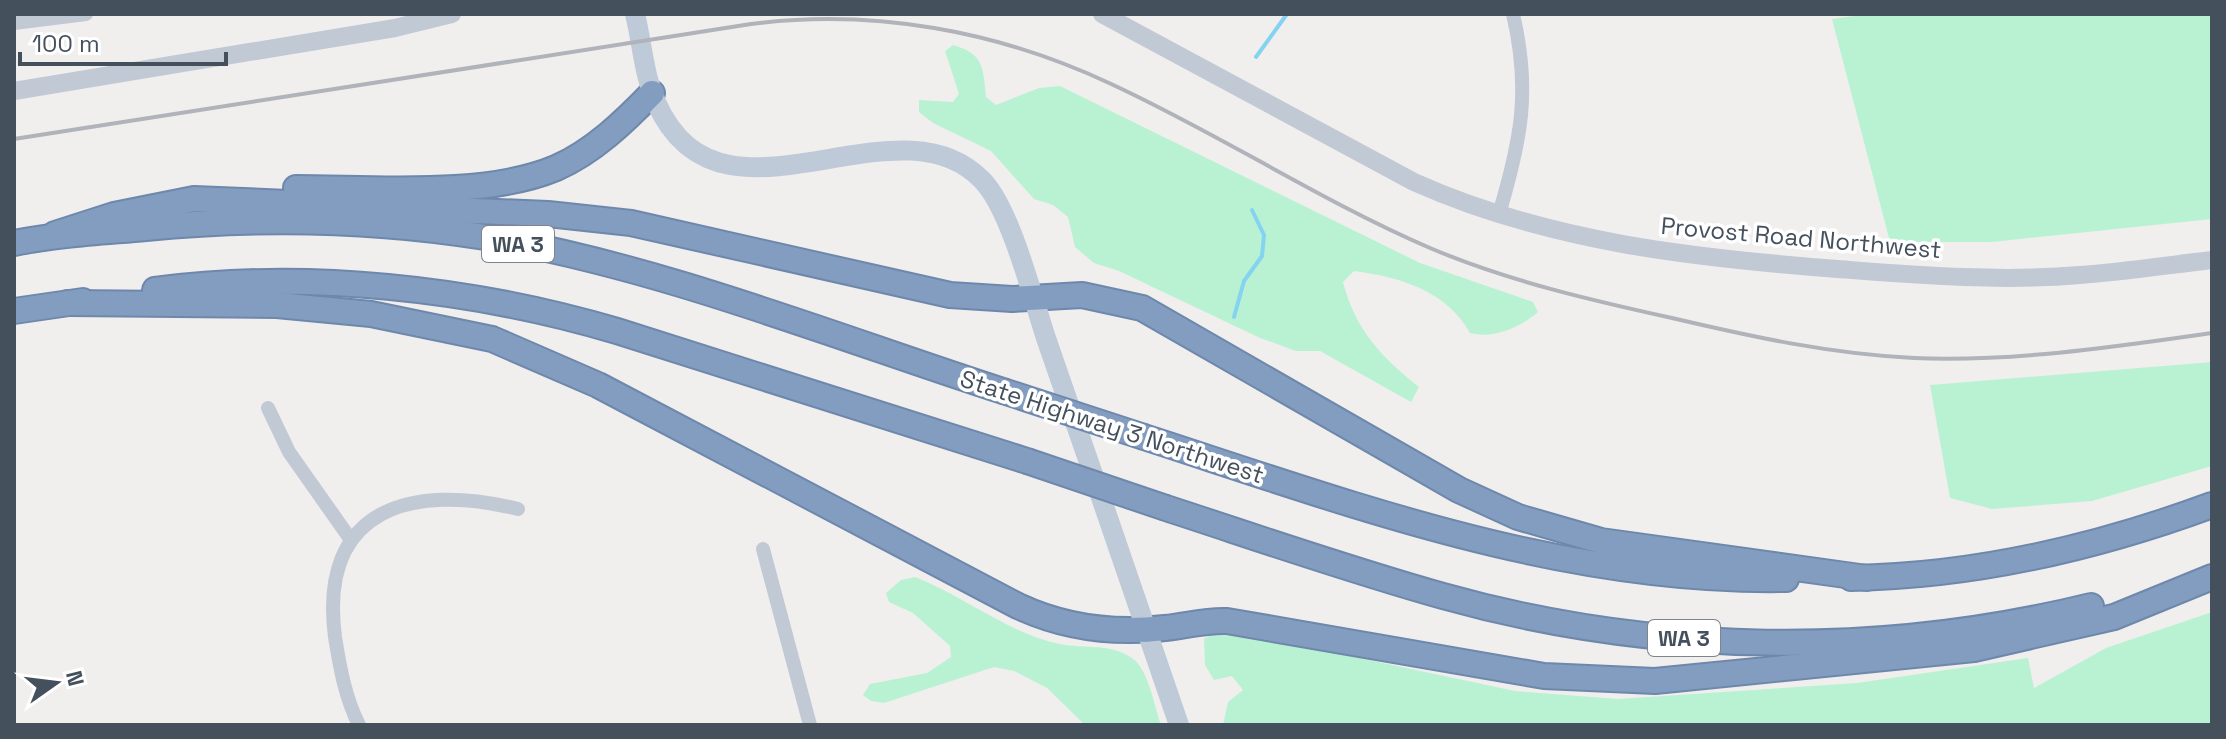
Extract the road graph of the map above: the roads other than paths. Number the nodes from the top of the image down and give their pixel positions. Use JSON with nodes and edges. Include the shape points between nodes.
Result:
{"nodes":[{"id":1,"x":86,"y":14,"type":"edge"},
{"id":2,"x":452,"y":14,"type":"edge"},
{"id":3,"x":635,"y":14,"type":"edge"},
{"id":4,"x":1102,"y":14,"type":"edge"},
{"id":5,"x":1513,"y":14,"type":"edge"},
{"id":6,"x":1124,"y":18,"type":"edge"},
{"id":7,"x":393,"y":21,"type":"edge"},
{"id":8,"x":14,"y":23,"type":"edge"},
{"id":9,"x":14,"y":91,"type":"edge"},
{"id":10,"x":652,"y":93,"type":"junction"},
{"id":11,"x":194,"y":199,"type":"junction"},
{"id":12,"x":1499,"y":214,"type":"junction"},
{"id":13,"x":55,"y":234,"type":"junction"},
{"id":14,"x":14,"y":243,"type":"edge"},
{"id":15,"x":2212,"y":260,"type":"edge"},
{"id":16,"x":1032,"y":297,"type":"junction"},
{"id":17,"x":68,"y":303,"type":"junction"},
{"id":18,"x":14,"y":311,"type":"edge"},
{"id":19,"x":268,"y":408,"type":"dead end"},
{"id":20,"x":2212,"y":505,"type":"edge"},
{"id":21,"x":518,"y":509,"type":"dead end"},
{"id":22,"x":351,"y":540,"type":"junction"},
{"id":23,"x":763,"y":549,"type":"dead end"},
{"id":24,"x":2212,"y":576,"type":"edge"},
{"id":25,"x":1867,"y":578,"type":"junction"},
{"id":26,"x":1146,"y":629,"type":"junction"},
{"id":27,"x":359,"y":725,"type":"edge"},
{"id":28,"x":810,"y":725,"type":"edge"},
{"id":29,"x":1179,"y":725,"type":"edge"}],
"edges":[{"from":1,"to":8,"type":"street"},
{"from":2,"to":7,"type":"street"},
{"from":3,"to":10,"type":"main road"},
{"from":4,"to":6,"type":"street","name":"Provost Road Northwest"},
{"from":5,"to":12,"type":"street","via":[[1524,67],[1524,110]]},
{"from":6,"to":12,"type":"street","name":"Provost Road Northwest","via":[[1379,164],[1451,199]]},
{"from":7,"to":9,"type":"street"},
{"from":10,"to":11,"type":"highway","via":[[592,146],[559,167],[522,180],[258,189]]},
{"from":10,"to":16,"type":"main road","via":[[680,139],[725,166],[755,168],[910,151],[953,159],[993,193]]},
{"from":11,"to":13,"type":"highway","via":[[114,215]]},
{"from":11,"to":16,"type":"highway","via":[[589,217],[950,295]]},
{"from":12,"to":15,"type":"street","name":"Provost Road Northwest","via":[[1585,239],[1731,261],[1914,275],[2078,276]]},
{"from":13,"to":14,"type":"highway","name":"State Highway 3 Northwest","number":"WA 3"},
{"from":13,"to":25,"type":"highway","name":"State Highway 3 Northwest","number":"WA 3","bridge":true,"via":[[212,221],[307,221],[487,238],[618,268],[1424,527],[1549,558],[1704,577]]},
{"from":16,"to":25,"type":"highway","via":[[1082,295],[1142,308],[1459,490],[1546,527],[1630,546]]},
{"from":16,"to":26,"type":"main road"},
{"from":17,"to":18,"type":"highway","number":"WA 3"},
{"from":17,"to":24,"type":"highway","number":"WA 3","bridge":true,"via":[[164,288],[316,283],[430,292],[588,322],[1478,605],[1581,626],[1826,644],[2040,618]]},
{"from":17,"to":26,"type":"highway","via":[[277,305],[371,314],[492,339],[598,385],[1032,613],[1081,629]]},
{"from":19,"to":22,"type":"street","via":[[289,452]]},
{"from":20,"to":25,"type":"highway","name":"State Highway 3 Northwest","number":"WA 3","via":[[2053,552]]},
{"from":21,"to":22,"type":"street","via":[[442,497],[400,505],[372,519]]},
{"from":22,"to":27,"type":"street","via":[[340,558],[332,614],[340,671]]},
{"from":23,"to":28,"type":"street"},
{"from":24,"to":26,"type":"highway","via":[[2114,617],[1974,649],[1655,681],[1544,676],[1227,621]]},
{"from":26,"to":29,"type":"main road"}]}
